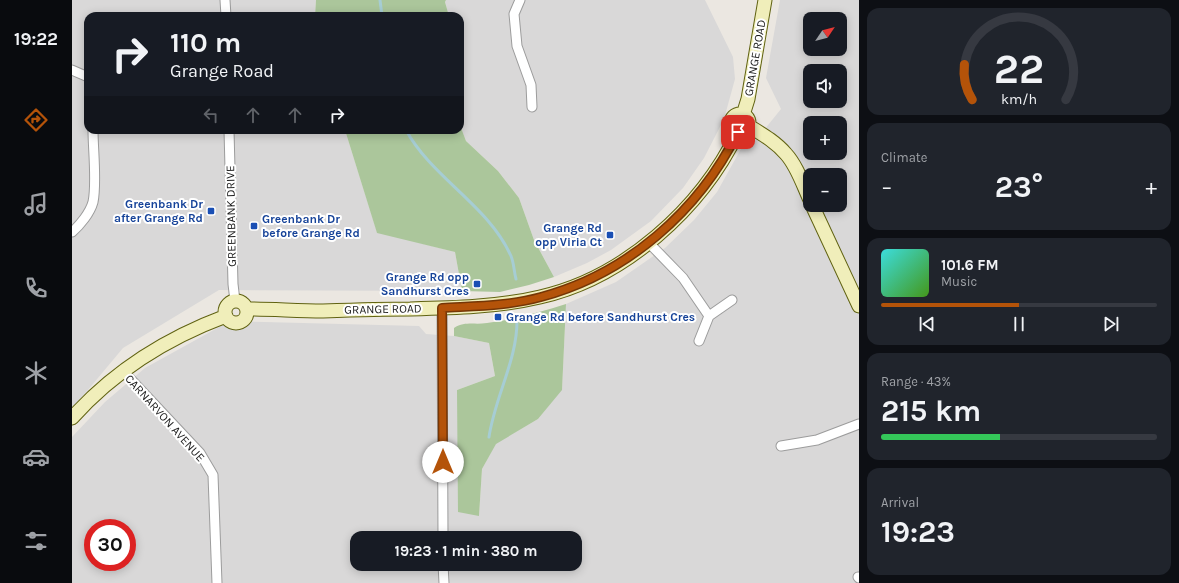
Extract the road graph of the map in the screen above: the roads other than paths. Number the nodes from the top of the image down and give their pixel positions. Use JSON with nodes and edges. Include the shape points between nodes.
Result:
{"nodes":[{"id":1,"x":226,"y":0,"type":"edge"},
{"id":2,"x":520,"y":0,"type":"edge"},
{"id":3,"x":765,"y":0,"type":"edge"},
{"id":4,"x":226,"y":12,"type":"edge"},
{"id":5,"x":72,"y":70,"type":"edge"},
{"id":6,"x":84,"y":74,"type":"edge"},
{"id":7,"x":532,"y":107,"type":"dead end"},
{"id":8,"x":744,"y":124,"type":"junction"},
{"id":9,"x":93,"y":134,"type":"edge"},
{"id":10,"x":229,"y":134,"type":"edge"},
{"id":11,"x":803,"y":185,"type":"edge"},
{"id":12,"x":815,"y":212,"type":"edge"},
{"id":13,"x":72,"y":232,"type":"edge"},
{"id":14,"x":649,"y":243,"type":"junction"},
{"id":15,"x":732,"y":300,"type":"dead end"},
{"id":16,"x":235,"y":301,"type":"junction"},
{"id":17,"x":859,"y":306,"type":"edge"},
{"id":18,"x":442,"y":308,"type":"junction"},
{"id":19,"x":247,"y":309,"type":"junction"},
{"id":20,"x":226,"y":316,"type":"junction"},
{"id":21,"x":709,"y":316,"type":"junction"},
{"id":22,"x":699,"y":341,"type":"dead end"},
{"id":23,"x":123,"y":371,"type":"junction"},
{"id":24,"x":72,"y":418,"type":"edge"},
{"id":25,"x":859,"y":424,"type":"edge"},
{"id":26,"x":781,"y":446,"type":"dead end"},
{"id":27,"x":443,"y":531,"type":"edge"},
{"id":28,"x":443,"y":571,"type":"edge"},
{"id":29,"x":217,"y":583,"type":"edge"},
{"id":30,"x":444,"y":583,"type":"edge"}],
"edges":[{"from":1,"to":4,"type":"street"},
{"from":2,"to":7,"type":"street","via":[[514,14],[516,46],[531,85]]},
{"from":3,"to":8,"type":"street","name":"GRANGE ROAD"},
{"from":5,"to":6,"type":"street"},
{"from":8,"to":11,"type":"street","via":[[786,154]]},
{"from":8,"to":14,"type":"street","name":"GRANGE ROAD","via":[[728,153],[694,198]]},
{"from":9,"to":13,"type":"street","via":[[92,202],[84,219]]},
{"from":10,"to":16,"type":"street","name":"GREENBANK DRIVE"},
{"from":12,"to":17,"type":"street"},
{"from":14,"to":18,"type":"street","name":"GRANGE ROAD","via":[[613,267],[541,297],[505,304]]},
{"from":14,"to":21,"type":"street","via":[[683,278]]},
{"from":15,"to":21,"type":"street"},
{"from":16,"to":19,"type":"street","via":[[242,302]]},
{"from":16,"to":20,"type":"street","via":[[227,306]]},
{"from":18,"to":19,"type":"street","name":"GRANGE ROAD","via":[[321,311]]},
{"from":18,"to":27,"type":"street"},
{"from":19,"to":20,"type":"street","via":[[246,317],[239,323],[231,322]]},
{"from":20,"to":23,"type":"street","via":[[171,340]]},
{"from":21,"to":22,"type":"street"},
{"from":23,"to":24,"type":"street"},
{"from":23,"to":29,"type":"street","name":"CARNARVON AVENUE","via":[[200,453],[213,475]]},
{"from":25,"to":26,"type":"street","via":[[816,440]]},
{"from":28,"to":30,"type":"street"}]}
